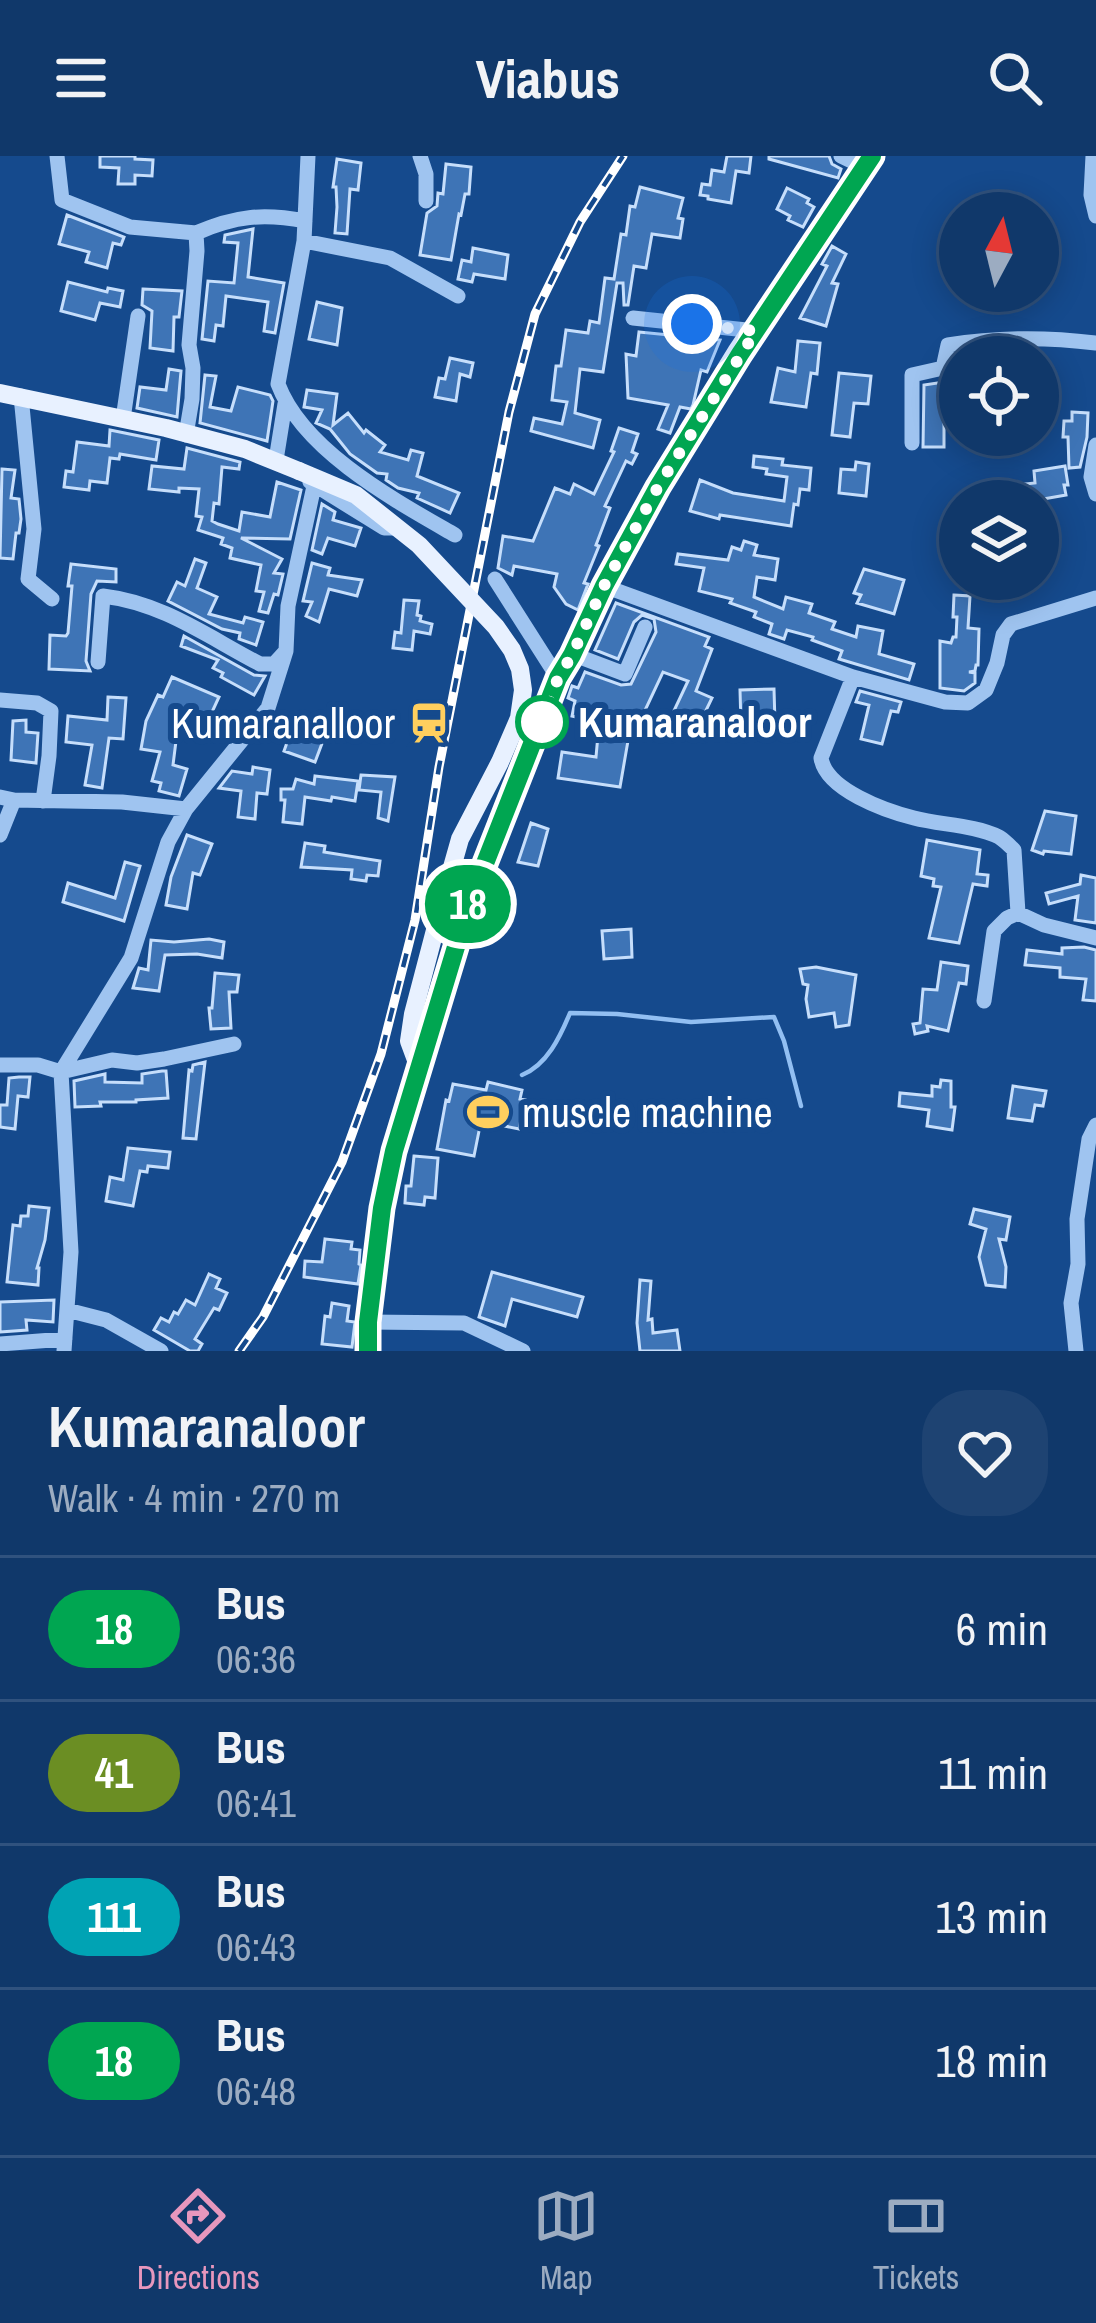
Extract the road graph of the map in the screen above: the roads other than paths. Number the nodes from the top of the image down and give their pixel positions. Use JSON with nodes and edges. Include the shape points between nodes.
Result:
{"nodes":[{"id":1,"x":57,"y":156,"type":"edge"},
{"id":2,"x":308,"y":156,"type":"edge"},
{"id":3,"x":420,"y":156,"type":"edge"},
{"id":4,"x":841,"y":156,"type":"edge"},
{"id":5,"x":1093,"y":156,"type":"edge"},
{"id":6,"x":868,"y":161,"type":"edge"},
{"id":7,"x":426,"y":201,"type":"dead end"},
{"id":8,"x":1096,"y":216,"type":"edge"},
{"id":9,"x":305,"y":221,"type":"junction"},
{"id":10,"x":196,"y":233,"type":"junction"},
{"id":11,"x":304,"y":241,"type":"junction"},
{"id":12,"x":458,"y":296,"type":"dead end"},
{"id":13,"x":138,"y":316,"type":"dead end"},
{"id":14,"x":633,"y":318,"type":"dead end"},
{"id":15,"x":756,"y":331,"type":"junction"},
{"id":16,"x":1059,"y":339,"type":"edge"},
{"id":17,"x":1096,"y":343,"type":"edge"},
{"id":18,"x":939,"y":369,"type":"edge"},
{"id":19,"x":0,"y":393,"type":"edge"},
{"id":20,"x":21,"y":396,"type":"junction"},
{"id":21,"x":285,"y":404,"type":"junction"},
{"id":22,"x":123,"y":419,"type":"junction"},
{"id":23,"x":186,"y":434,"type":"junction"},
{"id":24,"x":912,"y":443,"type":"dead end"},
{"id":25,"x":1096,"y":445,"type":"edge"},
{"id":26,"x":276,"y":460,"type":"junction"},
{"id":27,"x":299,"y":471,"type":"junction"},
{"id":28,"x":314,"y":486,"type":"junction"},
{"id":29,"x":1096,"y":494,"type":"edge"},
{"id":30,"x":401,"y":504,"type":"junction"},
{"id":31,"x":455,"y":535,"type":"dead end"},
{"id":32,"x":495,"y":578,"type":"dead end"},
{"id":33,"x":604,"y":586,"type":"junction"},
{"id":34,"x":1096,"y":598,"type":"edge"},
{"id":35,"x":52,"y":599,"type":"dead end"},
{"id":36,"x":645,"y":627,"type":"dead end"},
{"id":37,"x":286,"y":651,"type":"junction"},
{"id":38,"x":572,"y":655,"type":"junction"},
{"id":39,"x":98,"y":662,"type":"dead end"},
{"id":40,"x":853,"y":677,"type":"junction"},
{"id":41,"x":558,"y":678,"type":"junction"},
{"id":42,"x":0,"y":700,"type":"edge"},
{"id":43,"x":7,"y":799,"type":"edge"},
{"id":44,"x":43,"y":801,"type":"junction"},
{"id":45,"x":186,"y":809,"type":"junction"},
{"id":46,"x":0,"y":835,"type":"edge"},
{"id":47,"x":1018,"y":913,"type":"junction"},
{"id":48,"x":1096,"y":938,"type":"edge"},
{"id":49,"x":429,"y":948,"type":"junction"},
{"id":50,"x":454,"y":957,"type":"junction"},
{"id":51,"x":421,"y":982,"type":"junction"},
{"id":52,"x":445,"y":991,"type":"junction"},
{"id":53,"x":984,"y":1001,"type":"dead end"},
{"id":54,"x":234,"y":1043,"type":"dead end"},
{"id":55,"x":0,"y":1065,"type":"edge"},
{"id":56,"x":418,"y":1067,"type":"junction"},
{"id":57,"x":61,"y":1072,"type":"junction"},
{"id":58,"x":1096,"y":1125,"type":"edge"},
{"id":59,"x":1089,"y":1178,"type":"edge"},
{"id":60,"x":67,"y":1310,"type":"junction"},
{"id":61,"x":368,"y":1322,"type":"junction"},
{"id":62,"x":0,"y":1344,"type":"edge"},
{"id":63,"x":65,"y":1345,"type":"edge"},
{"id":64,"x":161,"y":1351,"type":"edge"},
{"id":65,"x":368,"y":1351,"type":"edge"},
{"id":66,"x":523,"y":1351,"type":"edge"},
{"id":67,"x":1076,"y":1351,"type":"edge"}],
"edges":[{"from":1,"to":10,"type":"street","via":[[62,200],[130,226]]},
{"from":2,"to":9,"type":"street"},
{"from":3,"to":7,"type":"street"},
{"from":4,"to":6,"type":"street"},
{"from":5,"to":8,"type":"street"},
{"from":6,"to":15,"type":"main road"},
{"from":9,"to":10,"type":"street","via":[[254,216]]},
{"from":9,"to":11,"type":"street"},
{"from":10,"to":23,"type":"street"},
{"from":11,"to":12,"type":"street","via":[[390,258]]},
{"from":11,"to":21,"type":"street","via":[[278,384]]},
{"from":13,"to":22,"type":"street"},
{"from":14,"to":15,"type":"street"},
{"from":15,"to":33,"type":"main road"},
{"from":16,"to":17,"type":"street"},
{"from":18,"to":24,"type":"street","via":[[912,375]]},
{"from":19,"to":20,"type":"main road"},
{"from":20,"to":22,"type":"main road"},
{"from":20,"to":35,"type":"street","via":[[34,530],[28,579]]},
{"from":21,"to":26,"type":"street"},
{"from":21,"to":30,"type":"street"},
{"from":22,"to":23,"type":"main road"},
{"from":23,"to":26,"type":"main road"},
{"from":25,"to":29,"type":"street"},
{"from":26,"to":27,"type":"main road"},
{"from":27,"to":28,"type":"street"},
{"from":27,"to":49,"type":"main road","bridge":true,"via":[[356,495],[419,545],[496,627],[520,669],[519,718],[460,839]]},
{"from":28,"to":30,"type":"street","via":[[384,528],[400,526]]},
{"from":28,"to":37,"type":"street"},
{"from":30,"to":31,"type":"street"},
{"from":32,"to":41,"type":"street"},
{"from":33,"to":38,"type":"main road"},
{"from":33,"to":40,"type":"street"},
{"from":34,"to":40,"type":"street","via":[[1011,624],[986,690],[968,703]]},
{"from":36,"to":38,"type":"street","via":[[625,674]]},
{"from":37,"to":39,"type":"street","via":[[274,664],[260,664],[168,614],[103,596]]},
{"from":37,"to":45,"type":"street","via":[[268,708]]},
{"from":38,"to":41,"type":"main road"},
{"from":40,"to":47,"type":"street","via":[[822,767],[876,804],[1002,838],[1014,850]]},
{"from":41,"to":50,"type":"main road"},
{"from":42,"to":44,"type":"street","via":[[51,711]]},
{"from":43,"to":44,"type":"street"},
{"from":43,"to":46,"type":"street"},
{"from":44,"to":45,"type":"street"},
{"from":45,"to":57,"type":"street","via":[[131,958]]},
{"from":47,"to":48,"type":"street"},
{"from":47,"to":53,"type":"street","via":[[994,931]]},
{"from":49,"to":50,"type":"street"},
{"from":49,"to":51,"type":"main road"},
{"from":50,"to":52,"type":"main road"},
{"from":51,"to":52,"type":"street"},
{"from":51,"to":56,"type":"main road","via":[[410,1041]]},
{"from":52,"to":56,"type":"main road"},
{"from":54,"to":57,"type":"street"},
{"from":55,"to":57,"type":"street"},
{"from":56,"to":61,"type":"main road","via":[[382,1208]]},
{"from":57,"to":60,"type":"street"},
{"from":58,"to":59,"type":"street"},
{"from":59,"to":67,"type":"street","via":[[1077,1219]]},
{"from":60,"to":63,"type":"street"},
{"from":60,"to":64,"type":"street","via":[[106,1320]]},
{"from":61,"to":65,"type":"main road"},
{"from":61,"to":66,"type":"street","via":[[464,1323]]},
{"from":62,"to":63,"type":"street"}]}
